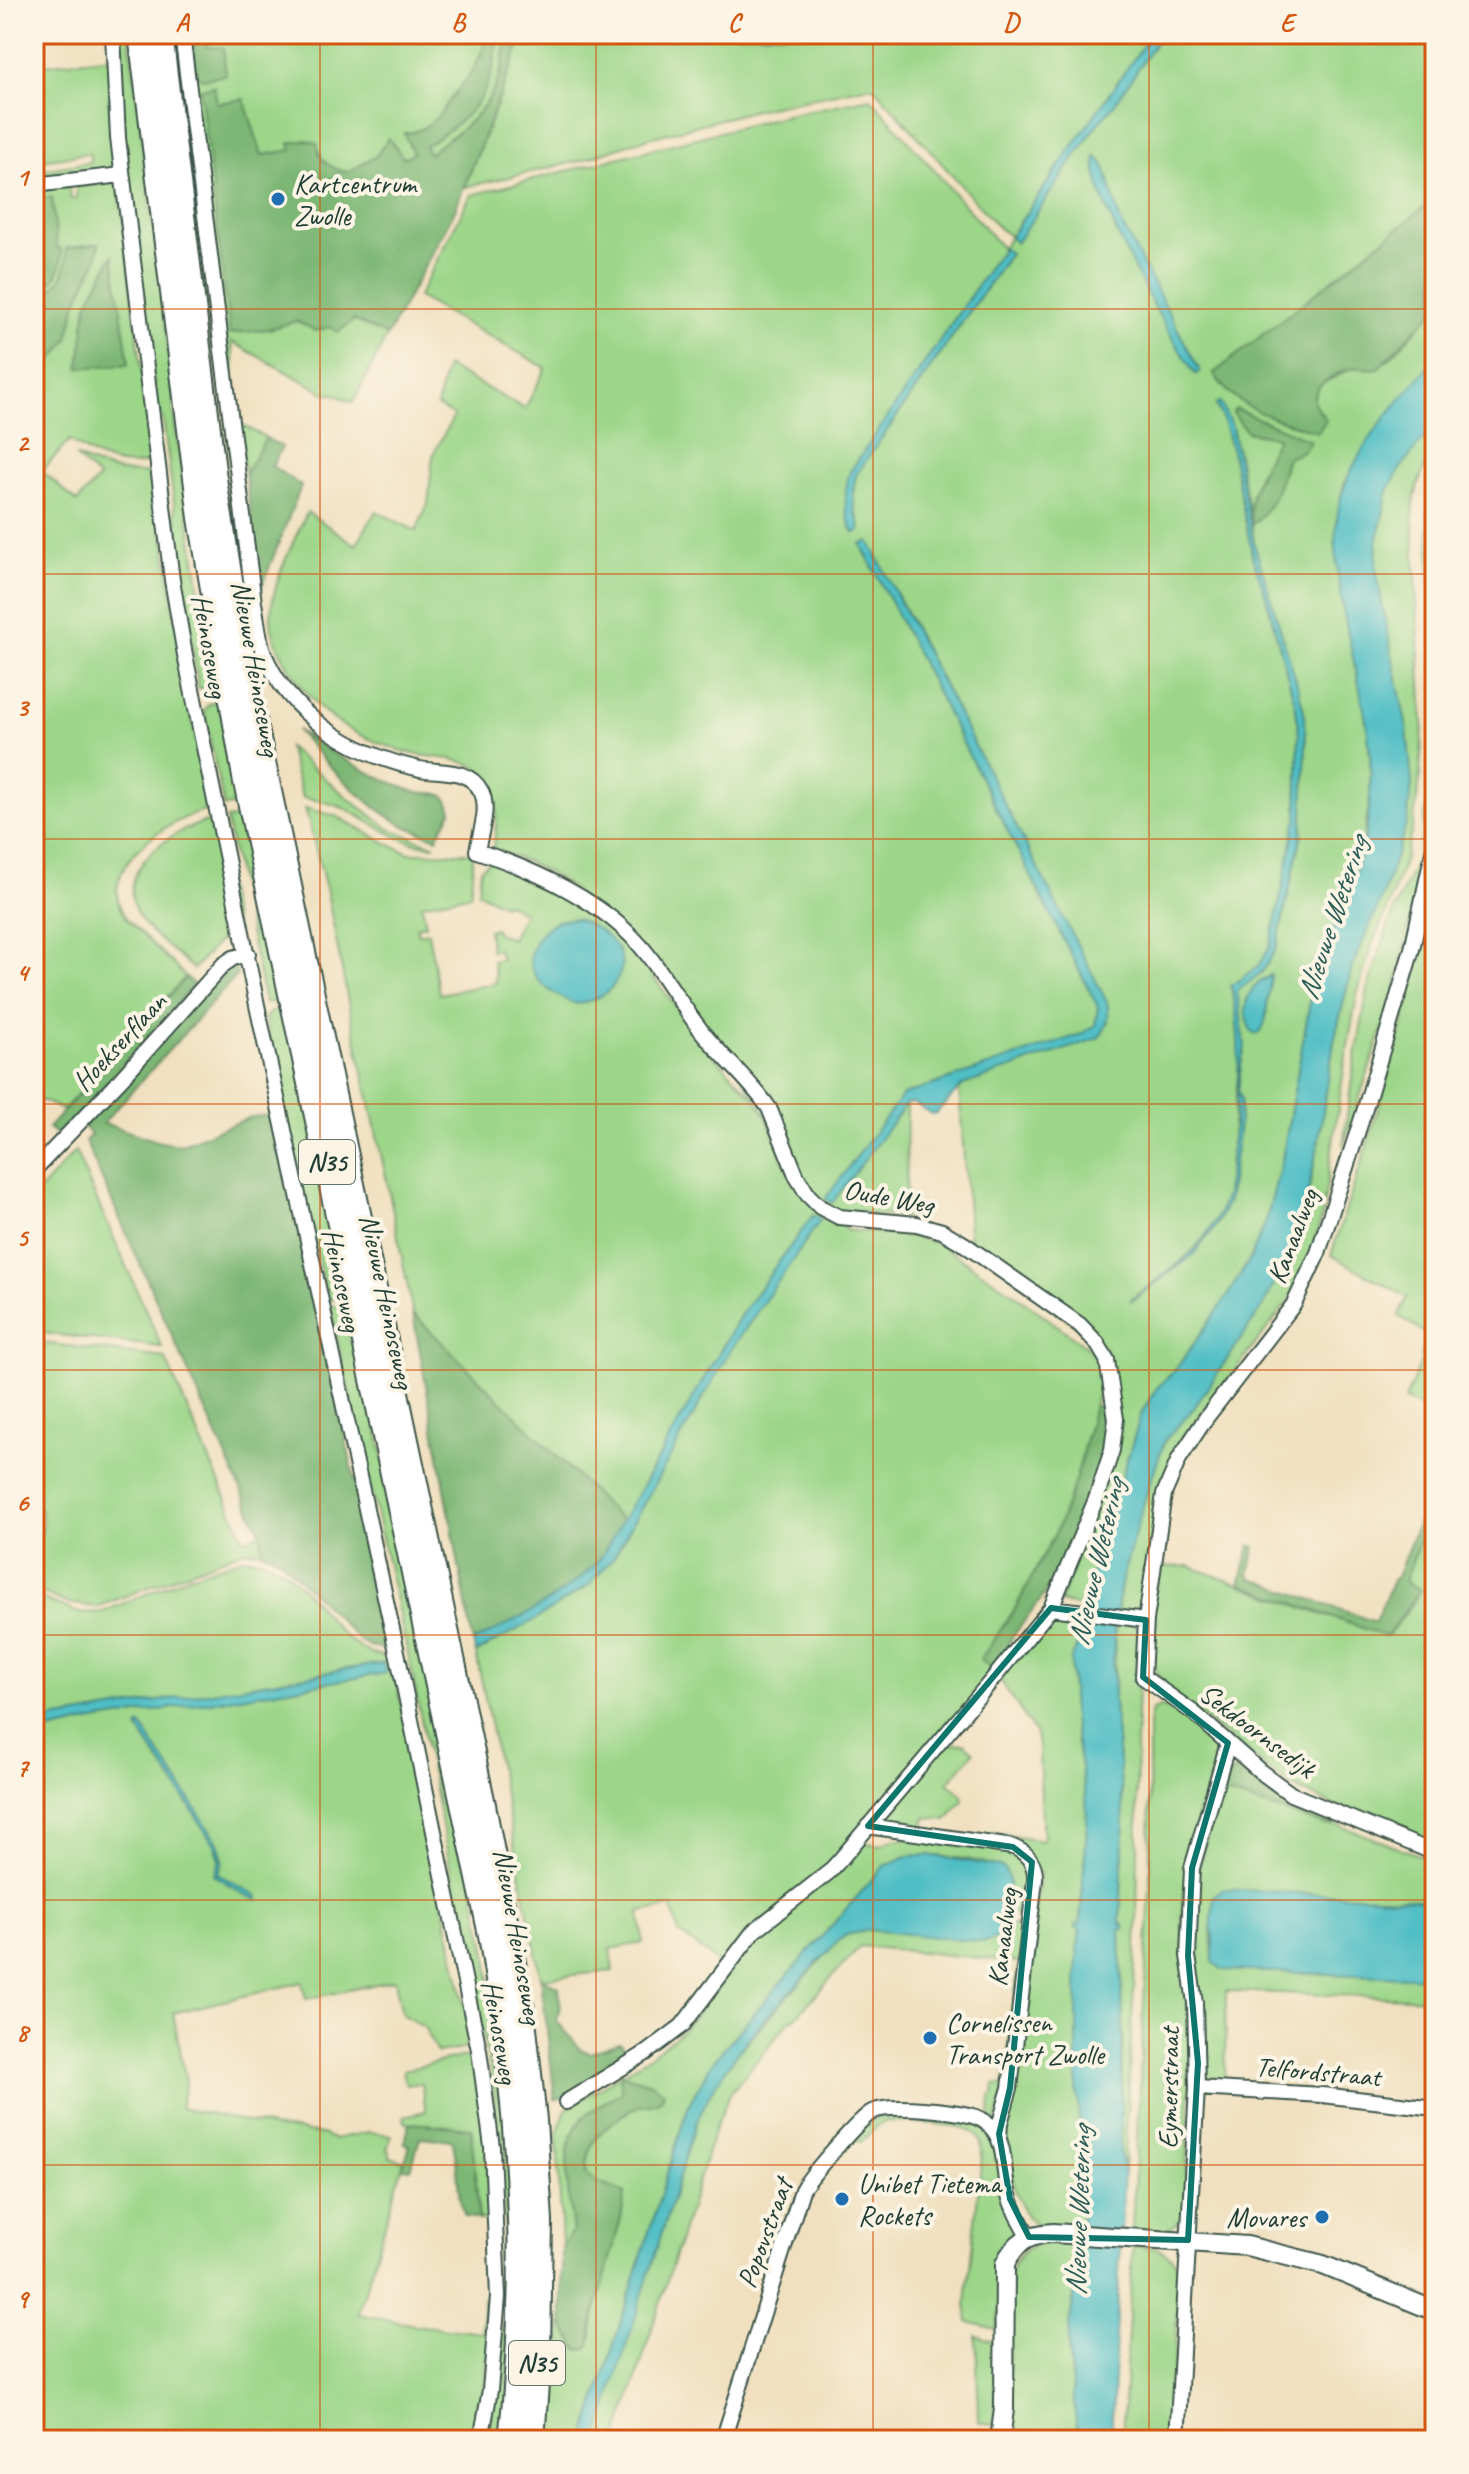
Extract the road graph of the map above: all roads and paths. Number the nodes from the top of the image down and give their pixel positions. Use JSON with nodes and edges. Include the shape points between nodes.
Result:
{"nodes":[{"id":1,"x":113,"y":34,"type":"edge"},
{"id":2,"x":141,"y":34,"type":"edge"},
{"id":3,"x":160,"y":34,"type":"edge"},
{"id":4,"x":182,"y":34,"type":"edge"},
{"id":5,"x":122,"y":175,"type":"junction"},
{"id":6,"x":34,"y":185,"type":"edge"},
{"id":7,"x":1435,"y":843,"type":"edge"},
{"id":8,"x":477,"y":851,"type":"joint"},
{"id":9,"x":248,"y":954,"type":"junction"},
{"id":10,"x":34,"y":1170,"type":"edge"},
{"id":11,"x":1058,"y":1608,"type":"junction"},
{"id":12,"x":1139,"y":1619,"type":"junction"},
{"id":13,"x":1143,"y":1670,"type":"joint"},
{"id":14,"x":1228,"y":1743,"type":"junction"},
{"id":15,"x":868,"y":1826,"type":"junction"},
{"id":16,"x":1435,"y":1853,"type":"edge"},
{"id":17,"x":1197,"y":2088,"type":"junction"},
{"id":18,"x":566,"y":2102,"type":"dead end"},
{"id":19,"x":1435,"y":2108,"type":"edge"},
{"id":20,"x":999,"y":2140,"type":"junction"},
{"id":21,"x":1029,"y":2237,"type":"junction"},
{"id":22,"x":1188,"y":2240,"type":"junction"},
{"id":23,"x":1435,"y":2311,"type":"edge"},
{"id":24,"x":481,"y":2440,"type":"edge"},
{"id":25,"x":511,"y":2440,"type":"edge"},
{"id":26,"x":532,"y":2440,"type":"edge"},
{"id":27,"x":723,"y":2440,"type":"edge"},
{"id":28,"x":1000,"y":2440,"type":"edge"},
{"id":29,"x":1177,"y":2440,"type":"edge"}],
"edges":[{"from":1,"to":5,"type":"street","name":"Heinoseweg"},
{"from":2,"to":25,"type":"highway","name":"Nieuwe Heinoseweg","number":"N35","via":[[201,518],[225,668],[488,1920],[506,2027],[521,2231]]},
{"from":3,"to":26,"type":"highway","name":"Nieuwe Heinoseweg","number":"N35","via":[[214,479],[247,687],[522,2010],[540,2221]]},
{"from":4,"to":8,"type":"street","name":"Heinoseweg","via":[[263,650],[299,706],[328,732],[389,761],[459,774],[475,783],[485,803]]},
{"from":5,"to":6,"type":"street"},
{"from":5,"to":9,"type":"street","name":"Heinoseweg","via":[[175,595]]},
{"from":7,"to":12,"type":"street","name":"Kanaalweg","via":[[1412,949],[1318,1253],[1294,1304],[1206,1418],[1170,1477]]},
{"from":8,"to":11,"type":"street","name":"Oude Weg","via":[[586,900],[628,932],[709,1041],[761,1096],[802,1186],[820,1207],[839,1217],[942,1231],[1080,1325],[1098,1344],[1110,1371],[1116,1430]]},
{"from":9,"to":10,"type":"street","name":"Hoekserflaan","via":[[223,965]]},
{"from":9,"to":24,"type":"street","name":"Heinoseweg","via":[[479,2050],[492,2147],[498,2297]]},
{"from":11,"to":12,"type":"street"},
{"from":11,"to":15,"type":"street"},
{"from":12,"to":13,"type":"street","name":"Kanaalweg"},
{"from":13,"to":14,"type":"street","name":"Sekdoornsedijk"},
{"from":14,"to":16,"type":"street","name":"Sekdoornsedijk","via":[[1291,1794]]},
{"from":14,"to":17,"type":"street","name":"Eymerstraat","via":[[1192,1868],[1188,1956]]},
{"from":15,"to":18,"type":"street","via":[[829,1872],[754,1931],[682,2026]]},
{"from":15,"to":20,"type":"street","name":"Kanaalweg","via":[[1013,1847],[1032,1862],[1035,1880]]},
{"from":17,"to":19,"type":"street","name":"Telfordstraat"},
{"from":17,"to":22,"type":"street","name":"Eymerstraat"},
{"from":20,"to":21,"type":"street","via":[[1010,2199]]},
{"from":20,"to":27,"type":"street","name":"Popovstraat","via":[[983,2120],[959,2114],[891,2106],[862,2120],[802,2190]]},
{"from":21,"to":22,"type":"street","via":[[1065,2233]]},
{"from":21,"to":28,"type":"street","via":[[1005,2264]]},
{"from":22,"to":23,"type":"street","via":[[1247,2246],[1323,2265]]},
{"from":22,"to":29,"type":"street","name":"Eymerstraat"}]}
